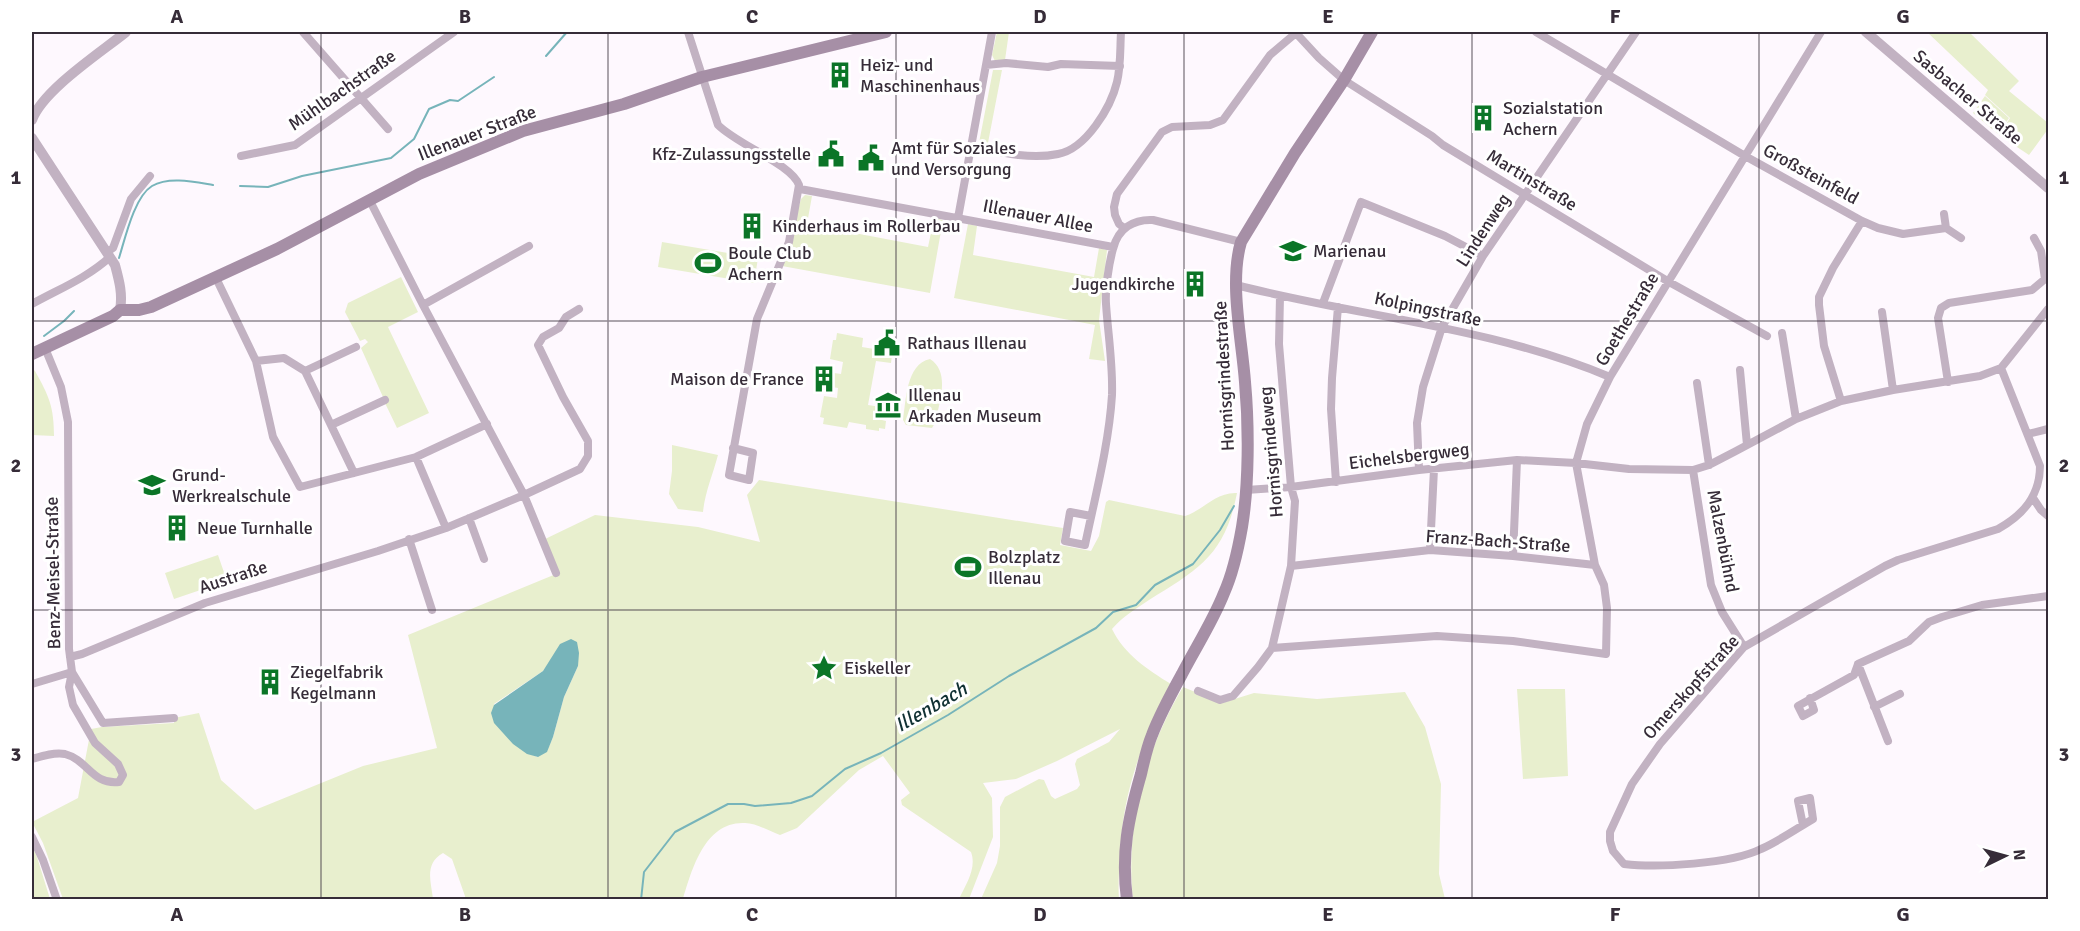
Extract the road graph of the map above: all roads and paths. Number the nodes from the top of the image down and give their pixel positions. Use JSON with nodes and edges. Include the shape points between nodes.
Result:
{"nodes":[{"id":1,"x":126,"y":32,"type":"edge"},
{"id":2,"x":303,"y":32,"type":"edge"},
{"id":3,"x":454,"y":32,"type":"edge"},
{"id":4,"x":688,"y":32,"type":"edge"},
{"id":5,"x":886,"y":32,"type":"edge"},
{"id":6,"x":992,"y":32,"type":"edge"},
{"id":7,"x":1121,"y":32,"type":"edge"},
{"id":8,"x":1295,"y":32,"type":"edge"},
{"id":9,"x":1372,"y":32,"type":"edge"},
{"id":10,"x":1536,"y":32,"type":"edge"},
{"id":11,"x":1636,"y":32,"type":"edge"},
{"id":12,"x":1821,"y":32,"type":"edge"},
{"id":13,"x":1866,"y":32,"type":"edge"},
{"id":14,"x":865,"y":34,"type":"edge"},
{"id":15,"x":986,"y":65,"type":"junction"},
{"id":16,"x":1120,"y":66,"type":"junction"},
{"id":17,"x":1607,"y":75,"type":"junction"},
{"id":18,"x":702,"y":76,"type":"junction"},
{"id":19,"x":1344,"y":80,"type":"junction"},
{"id":20,"x":359,"y":98,"type":"junction"},
{"id":21,"x":32,"y":120,"type":"edge"},
{"id":22,"x":388,"y":129,"type":"dead end"},
{"id":23,"x":32,"y":138,"type":"edge"},
{"id":24,"x":971,"y":146,"type":"junction"},
{"id":25,"x":242,"y":156,"type":"dead end"},
{"id":26,"x":1744,"y":156,"type":"junction"},
{"id":27,"x":150,"y":177,"type":"dead end"},
{"id":28,"x":2049,"y":188,"type":"edge"},
{"id":29,"x":800,"y":189,"type":"junction"},
{"id":30,"x":1525,"y":195,"type":"junction"},
{"id":31,"x":370,"y":201,"type":"junction"},
{"id":32,"x":1944,"y":214,"type":"dead end"},
{"id":33,"x":958,"y":218,"type":"junction"},
{"id":34,"x":1862,"y":221,"type":"junction"},
{"id":35,"x":1124,"y":228,"type":"junction"},
{"id":36,"x":1946,"y":228,"type":"junction"},
{"id":37,"x":1961,"y":238,"type":"dead end"},
{"id":38,"x":2034,"y":238,"type":"dead end"},
{"id":39,"x":1241,"y":242,"type":"junction"},
{"id":40,"x":529,"y":246,"type":"dead end"},
{"id":41,"x":1113,"y":247,"type":"junction"},
{"id":42,"x":1483,"y":256,"type":"junction"},
{"id":43,"x":111,"y":258,"type":"junction"},
{"id":44,"x":216,"y":278,"type":"junction"},
{"id":45,"x":1669,"y":282,"type":"junction"},
{"id":46,"x":1236,"y":285,"type":"junction"},
{"id":47,"x":1280,"y":296,"type":"junction"},
{"id":48,"x":1323,"y":303,"type":"junction"},
{"id":49,"x":32,"y":304,"type":"edge"},
{"id":50,"x":423,"y":305,"type":"junction"},
{"id":51,"x":1338,"y":307,"type":"junction"},
{"id":52,"x":120,"y":309,"type":"junction"},
{"id":53,"x":579,"y":309,"type":"dead end"},
{"id":54,"x":2049,"y":309,"type":"edge"},
{"id":55,"x":1882,"y":312,"type":"dead end"},
{"id":56,"x":1442,"y":327,"type":"junction"},
{"id":57,"x":1782,"y":333,"type":"dead end"},
{"id":58,"x":1767,"y":336,"type":"dead end"},
{"id":59,"x":356,"y":347,"type":"dead end"},
{"id":60,"x":45,"y":348,"type":"junction"},
{"id":61,"x":32,"y":354,"type":"edge"},
{"id":62,"x":256,"y":361,"type":"junction"},
{"id":63,"x":2001,"y":368,"type":"junction"},
{"id":64,"x":1740,"y":370,"type":"dead end"},
{"id":65,"x":305,"y":371,"type":"junction"},
{"id":66,"x":1610,"y":377,"type":"junction"},
{"id":67,"x":1948,"y":382,"type":"junction"},
{"id":68,"x":1697,"y":383,"type":"dead end"},
{"id":69,"x":1893,"y":390,"type":"junction"},
{"id":70,"x":385,"y":400,"type":"dead end"},
{"id":71,"x":1840,"y":401,"type":"junction"},
{"id":72,"x":1796,"y":419,"type":"junction"},
{"id":73,"x":487,"y":424,"type":"junction"},
{"id":74,"x":331,"y":425,"type":"junction"},
{"id":75,"x":2049,"y":429,"type":"edge"},
{"id":76,"x":2028,"y":434,"type":"junction"},
{"id":77,"x":1747,"y":445,"type":"junction"},
{"id":78,"x":734,"y":448,"type":"dead end"},
{"id":79,"x":416,"y":457,"type":"junction"},
{"id":80,"x":1517,"y":460,"type":"junction"},
{"id":81,"x":1576,"y":463,"type":"junction"},
{"id":82,"x":1709,"y":465,"type":"junction"},
{"id":83,"x":1434,"y":469,"type":"junction"},
{"id":84,"x":1419,"y":470,"type":"junction"},
{"id":85,"x":1693,"y":470,"type":"junction"},
{"id":86,"x":354,"y":473,"type":"junction"},
{"id":87,"x":1336,"y":482,"type":"junction"},
{"id":88,"x":1291,"y":487,"type":"junction"},
{"id":89,"x":1246,"y":490,"type":"junction"},
{"id":90,"x":524,"y":495,"type":"junction"},
{"id":91,"x":2033,"y":498,"type":"junction"},
{"id":92,"x":1091,"y":516,"type":"dead end"},
{"id":93,"x":2049,"y":516,"type":"edge"},
{"id":94,"x":469,"y":518,"type":"junction"},
{"id":95,"x":446,"y":528,"type":"junction"},
{"id":96,"x":409,"y":539,"type":"junction"},
{"id":97,"x":1430,"y":550,"type":"junction"},
{"id":98,"x":1513,"y":556,"type":"junction"},
{"id":99,"x":484,"y":559,"type":"dead end"},
{"id":100,"x":1595,"y":565,"type":"junction"},
{"id":101,"x":1291,"y":566,"type":"junction"},
{"id":102,"x":556,"y":573,"type":"dead end"},
{"id":103,"x":2049,"y":596,"type":"edge"},
{"id":104,"x":432,"y":610,"type":"dead end"},
{"id":105,"x":1744,"y":647,"type":"junction"},
{"id":106,"x":1272,"y":648,"type":"junction"},
{"id":107,"x":70,"y":657,"type":"junction"},
{"id":108,"x":1858,"y":664,"type":"junction"},
{"id":109,"x":72,"y":672,"type":"junction"},
{"id":110,"x":32,"y":684,"type":"edge"},
{"id":111,"x":1198,"y":692,"type":"dead end"},
{"id":112,"x":1900,"y":694,"type":"dead end"},
{"id":113,"x":1810,"y":698,"type":"dead end"},
{"id":114,"x":1874,"y":707,"type":"junction"},
{"id":115,"x":174,"y":718,"type":"dead end"},
{"id":116,"x":1888,"y":741,"type":"dead end"},
{"id":117,"x":32,"y":759,"type":"edge"},
{"id":118,"x":1803,"y":825,"type":"dead end"},
{"id":119,"x":32,"y":837,"type":"edge"},
{"id":120,"x":57,"y":900,"type":"edge"},
{"id":121,"x":1127,"y":900,"type":"edge"}],
"edges":[{"from":1,"to":21,"type":"street","via":[[36,108]]},
{"from":2,"to":20,"type":"street"},
{"from":3,"to":20,"type":"street","name":"Mühlbachstraße"},
{"from":4,"to":18,"type":"street"},
{"from":5,"to":14,"type":"main road","name":"Illenauer Straße"},
{"from":6,"to":15,"type":"street","name":"Illenauer Allee"},
{"from":7,"to":16,"type":"street"},
{"from":8,"to":19,"type":"street","name":"Martinstraße"},
{"from":8,"to":35,"type":"street","via":[[1270,55],[1222,120],[1162,132],[1117,194],[1114,215]]},
{"from":9,"to":19,"type":"main road","name":"Hornisgrindestraße"},
{"from":10,"to":17,"type":"street","name":"Großsteinfeld"},
{"from":11,"to":17,"type":"street","name":"Lindenweg"},
{"from":12,"to":26,"type":"street","name":"Goethestraße"},
{"from":13,"to":28,"type":"street","name":"Sasbacher Straße"},
{"from":14,"to":18,"type":"main road","name":"Illenauer Straße"},
{"from":15,"to":16,"type":"street"},
{"from":15,"to":24,"type":"street","name":"Illenauer Allee"},
{"from":16,"to":24,"type":"street","via":[[1113,96],[1094,128],[1061,154],[1014,155]]},
{"from":17,"to":26,"type":"street","name":"Großsteinfeld"},
{"from":17,"to":30,"type":"street","name":"Lindenweg"},
{"from":18,"to":29,"type":"street","via":[[718,125],[737,141],[790,171]]},
{"from":18,"to":31,"type":"main road","name":"Illenauer Straße","via":[[624,104],[523,131],[429,169]]},
{"from":19,"to":30,"type":"street","name":"Martinstraße"},
{"from":19,"to":39,"type":"main road","name":"Hornisgrindestraße"},
{"from":20,"to":22,"type":"street"},
{"from":20,"to":25,"type":"street","name":"Mühlbachstraße","via":[[295,145]]},
{"from":23,"to":43,"type":"street"},
{"from":24,"to":33,"type":"street","name":"Illenauer Allee"},
{"from":26,"to":34,"type":"street","name":"Großsteinfeld"},
{"from":26,"to":45,"type":"street","name":"Goethestraße"},
{"from":27,"to":43,"type":"street","via":[[131,199]]},
{"from":29,"to":33,"type":"street","name":"Illenauer Allee"},
{"from":29,"to":78,"type":"street","via":[[789,242],[757,319]]},
{"from":30,"to":42,"type":"street","name":"Lindenweg"},
{"from":30,"to":45,"type":"street","name":"Martinstraße"},
{"from":31,"to":44,"type":"main road","name":"Illenauer Straße"},
{"from":31,"to":50,"type":"street"},
{"from":32,"to":36,"type":"street"},
{"from":33,"to":41,"type":"street","name":"Illenauer Allee"},
{"from":34,"to":36,"type":"street","name":"Großsteinfeld","via":[[1903,234]]},
{"from":34,"to":71,"type":"street","name":"Großsteinfeld","via":[[1833,268],[1819,305],[1824,346]]},
{"from":35,"to":39,"type":"street","via":[[1141,220],[1153,220]]},
{"from":35,"to":41,"type":"street"},
{"from":36,"to":37,"type":"street"},
{"from":38,"to":67,"type":"street","via":[[2041,251],[2045,279],[2032,290],[1949,303],[1941,308],[1938,318]]},
{"from":39,"to":46,"type":"main road","name":"Hornisgrindestraße"},
{"from":40,"to":50,"type":"street"},
{"from":41,"to":92,"type":"street","via":[[1106,301],[1112,396]]},
{"from":42,"to":48,"type":"street","via":[[1361,202]]},
{"from":42,"to":56,"type":"street","name":"Lindenweg"},
{"from":43,"to":49,"type":"street"},
{"from":43,"to":52,"type":"street","via":[[120,285]]},
{"from":44,"to":52,"type":"main road","name":"Illenauer Straße","via":[[151,307]]},
{"from":44,"to":62,"type":"street"},
{"from":45,"to":58,"type":"street","name":"Martinstraße"},
{"from":45,"to":66,"type":"street","name":"Goethestraße"},
{"from":46,"to":47,"type":"street","name":"Kolpingstraße"},
{"from":46,"to":89,"type":"main road","name":"Hornisgrindestraße","via":[[1246,386]]},
{"from":47,"to":48,"type":"street","name":"Kolpingstraße"},
{"from":47,"to":88,"type":"street","name":"Hornisgrindeweg","via":[[1279,344]]},
{"from":48,"to":51,"type":"street","name":"Kolpingstraße"},
{"from":50,"to":73,"type":"street"},
{"from":51,"to":56,"type":"street","name":"Kolpingstraße"},
{"from":51,"to":87,"type":"street","via":[[1331,409]]},
{"from":52,"to":60,"type":"main road"},
{"from":53,"to":90,"type":"street","name":"Austraße","via":[[538,345],[588,441],[588,456],[580,469]]},
{"from":54,"to":63,"type":"street"},
{"from":55,"to":69,"type":"street"},
{"from":56,"to":66,"type":"street","name":"Kolpingstraße","via":[[1536,350]]},
{"from":56,"to":84,"type":"street","name":"Lindenweg","via":[[1423,387],[1418,423]]},
{"from":57,"to":72,"type":"street"},
{"from":59,"to":65,"type":"street"},
{"from":60,"to":61,"type":"main road"},
{"from":60,"to":107,"type":"street","name":"Benz-Meisel-Straße","via":[[61,387],[69,422]]},
{"from":62,"to":65,"type":"street","via":[[284,358]]},
{"from":62,"to":86,"type":"street","via":[[273,437],[300,487]]},
{"from":63,"to":67,"type":"street","name":"Eichelsbergweg"},
{"from":63,"to":76,"type":"street","name":"Omerskopfstraße"},
{"from":64,"to":77,"type":"street"},
{"from":65,"to":74,"type":"street"},
{"from":66,"to":81,"type":"street","name":"Goethestraße","via":[[1587,424]]},
{"from":67,"to":69,"type":"street","name":"Eichelsbergweg"},
{"from":68,"to":82,"type":"street"},
{"from":69,"to":71,"type":"street","name":"Eichelsbergweg"},
{"from":70,"to":74,"type":"street"},
{"from":71,"to":72,"type":"street","name":"Eichelsbergweg"},
{"from":72,"to":77,"type":"street","name":"Eichelsbergweg"},
{"from":73,"to":79,"type":"street"},
{"from":73,"to":90,"type":"street"},
{"from":74,"to":86,"type":"street"},
{"from":75,"to":76,"type":"street"},
{"from":76,"to":91,"type":"street","name":"Omerskopfstraße","via":[[2040,466]]},
{"from":77,"to":82,"type":"street","name":"Eichelsbergweg"},
{"from":79,"to":86,"type":"street"},
{"from":79,"to":95,"type":"street"},
{"from":80,"to":81,"type":"street","name":"Eichelsbergweg"},
{"from":80,"to":83,"type":"street","name":"Eichelsbergweg"},
{"from":80,"to":98,"type":"street"},
{"from":81,"to":85,"type":"street","name":"Eichelsbergweg"},
{"from":81,"to":100,"type":"street","name":"Goethestraße"},
{"from":82,"to":85,"type":"street","name":"Eichelsbergweg"},
{"from":83,"to":84,"type":"street","name":"Eichelsbergweg"},
{"from":83,"to":97,"type":"street"},
{"from":84,"to":87,"type":"street","name":"Eichelsbergweg"},
{"from":85,"to":105,"type":"street","name":"Malzenbühnd","via":[[1711,585]]},
{"from":87,"to":88,"type":"street","name":"Eichelsbergweg"},
{"from":88,"to":89,"type":"street","name":"Eichelsbergweg"},
{"from":88,"to":101,"type":"street","name":"Hornisgrindeweg","via":[[1295,501]]},
{"from":89,"to":121,"type":"main road","name":"Hornisgrindestraße","via":[[1242,529],[1224,593],[1151,736],[1124,851]]},
{"from":90,"to":94,"type":"street","name":"Austraße"},
{"from":90,"to":102,"type":"street"},
{"from":91,"to":93,"type":"street"},
{"from":91,"to":105,"type":"street","name":"Omerskopfstraße","via":[[2011,522],[1998,529],[1885,566]]},
{"from":94,"to":95,"type":"street","name":"Austraße"},
{"from":94,"to":99,"type":"street"},
{"from":95,"to":96,"type":"street","name":"Austraße"},
{"from":96,"to":104,"type":"street"},
{"from":96,"to":107,"type":"street","name":"Austraße","via":[[205,603]]},
{"from":97,"to":98,"type":"street","name":"Franz-Bach-Straße"},
{"from":97,"to":101,"type":"street","name":"Franz-Bach-Straße"},
{"from":98,"to":100,"type":"street","name":"Franz-Bach-Straße"},
{"from":100,"to":106,"type":"street","name":"Goethestraße","via":[[1608,608],[1606,654],[1513,640],[1437,636]]},
{"from":101,"to":106,"type":"street","name":"Hornisgrindeweg"},
{"from":103,"to":108,"type":"street","via":[[1982,605],[1942,616],[1929,622],[1909,641]]},
{"from":105,"to":118,"type":"street","name":"Omerskopfstraße","via":[[1660,744],[1638,776],[1610,832],[1613,851],[1624,864],[1639,866],[1740,857]]},
{"from":106,"to":111,"type":"street","name":"Hornisgrindeweg","via":[[1233,696],[1220,700]]},
{"from":107,"to":109,"type":"street","name":"Benz-Meisel-Straße"},
{"from":108,"to":113,"type":"street","via":[[1854,675]]},
{"from":108,"to":114,"type":"street"},
{"from":109,"to":110,"type":"street"},
{"from":109,"to":115,"type":"street","name":"Benz-Meisel-Straße","via":[[103,723]]},
{"from":109,"to":117,"type":"street","via":[[72,705],[95,743],[118,764],[123,775],[119,782],[97,778],[79,760],[63,754]]},
{"from":112,"to":114,"type":"street"},
{"from":114,"to":116,"type":"street"},
{"from":119,"to":120,"type":"street"}]}
